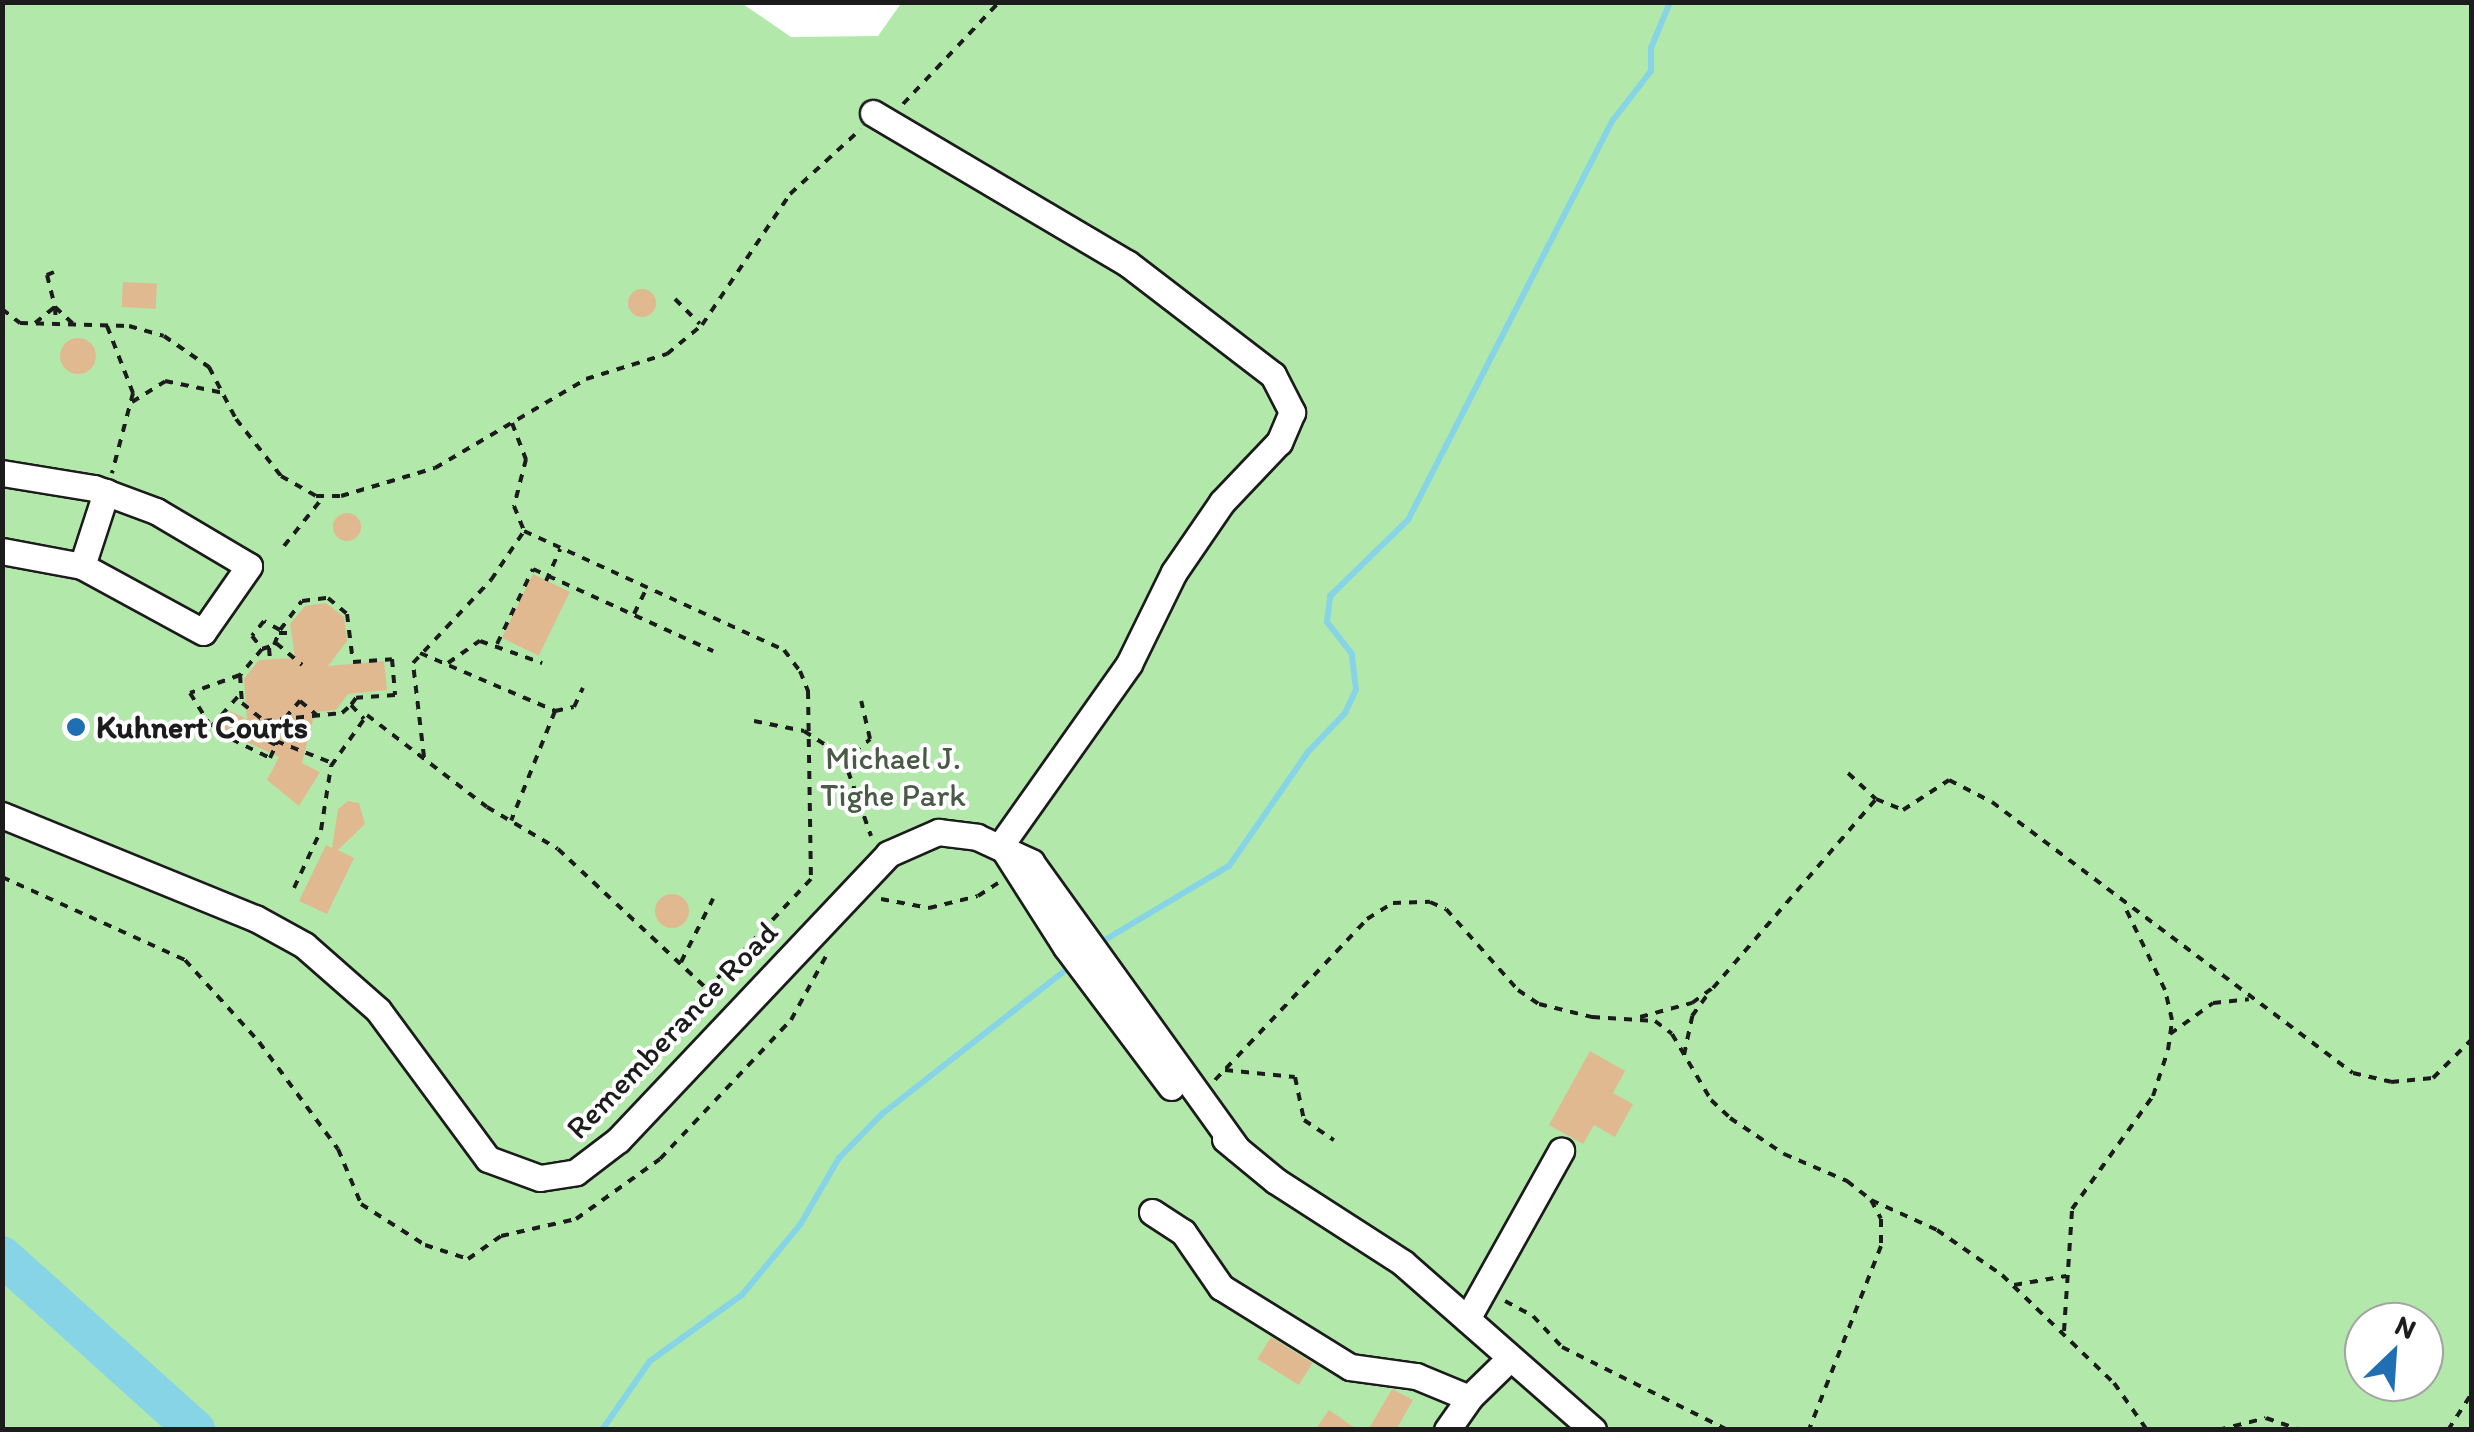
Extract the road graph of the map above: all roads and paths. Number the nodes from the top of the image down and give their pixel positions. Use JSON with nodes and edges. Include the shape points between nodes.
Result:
{"nodes":[{"id":1,"x":1000,"y":2,"type":"edge"},
{"id":2,"x":873,"y":113,"type":"junction"},
{"id":3,"x":54,"y":272,"type":"dead end"},
{"id":4,"x":675,"y":298,"type":"dead end"},
{"id":5,"x":56,"y":307,"type":"junction"},
{"id":6,"x":2,"y":309,"type":"edge"},
{"id":7,"x":33,"y":324,"type":"junction"},
{"id":8,"x":56,"y":325,"type":"junction"},
{"id":9,"x":702,"y":325,"type":"junction"},
{"id":10,"x":74,"y":326,"type":"junction"},
{"id":11,"x":107,"y":326,"type":"junction"},
{"id":12,"x":224,"y":393,"type":"junction"},
{"id":13,"x":132,"y":402,"type":"junction"},
{"id":14,"x":512,"y":423,"type":"junction"},
{"id":15,"x":2,"y":473,"type":"edge"},
{"id":16,"x":106,"y":492,"type":"junction"},
{"id":17,"x":324,"y":496,"type":"junction"},
{"id":18,"x":524,"y":531,"type":"junction"},
{"id":19,"x":284,"y":546,"type":"dead end"},
{"id":20,"x":561,"y":548,"type":"junction"},
{"id":21,"x":2,"y":552,"type":"edge"},
{"id":22,"x":82,"y":566,"type":"junction"},
{"id":23,"x":547,"y":578,"type":"junction"},
{"id":24,"x":647,"y":587,"type":"junction"},
{"id":25,"x":634,"y":614,"type":"junction"},
{"id":26,"x":247,"y":617,"type":"dead end"},
{"id":27,"x":257,"y":626,"type":"junction"},
{"id":28,"x":280,"y":632,"type":"junction"},
{"id":29,"x":292,"y":633,"type":"dead end"},
{"id":30,"x":276,"y":643,"type":"junction"},
{"id":31,"x":497,"y":644,"type":"junction"},
{"id":32,"x":266,"y":649,"type":"junction"},
{"id":33,"x":713,"y":652,"type":"dead end"},
{"id":34,"x":420,"y":653,"type":"junction"},
{"id":35,"x":270,"y":660,"type":"dead end"},
{"id":36,"x":448,"y":662,"type":"junction"},
{"id":37,"x":542,"y":663,"type":"dead end"},
{"id":38,"x":302,"y":665,"type":"dead end"},
{"id":39,"x":240,"y":675,"type":"junction"},
{"id":40,"x":412,"y":676,"type":"junction"},
{"id":41,"x":394,"y":678,"type":"junction"},
{"id":42,"x":583,"y":688,"type":"dead end"},
{"id":43,"x":242,"y":692,"type":"junction"},
{"id":44,"x":861,"y":701,"type":"dead end"},
{"id":45,"x":350,"y":705,"type":"junction"},
{"id":46,"x":555,"y":712,"type":"junction"},
{"id":47,"x":254,"y":713,"type":"junction"},
{"id":48,"x":318,"y":716,"type":"junction"},
{"id":49,"x":223,"y":718,"type":"junction"},
{"id":50,"x":281,"y":719,"type":"junction"},
{"id":51,"x":364,"y":719,"type":"junction"},
{"id":52,"x":250,"y":721,"type":"dead end"},
{"id":53,"x":754,"y":722,"type":"dead end"},
{"id":54,"x":804,"y":731,"type":"junction"},
{"id":55,"x":268,"y":741,"type":"dead end"},
{"id":56,"x":276,"y":743,"type":"junction"},
{"id":57,"x":424,"y":757,"type":"junction"},
{"id":58,"x":840,"y":762,"type":"junction"},
{"id":59,"x":332,"y":763,"type":"junction"},
{"id":60,"x":1848,"y":772,"type":"dead end"},
{"id":61,"x":1876,"y":799,"type":"junction"},
{"id":62,"x":2,"y":815,"type":"edge"},
{"id":63,"x":510,"y":822,"type":"junction"},
{"id":64,"x":1000,"y":844,"type":"junction"},
{"id":65,"x":880,"y":862,"type":"junction"},
{"id":66,"x":1014,"y":872,"type":"junction"},
{"id":67,"x":2,"y":877,"type":"edge"},
{"id":68,"x":294,"y":888,"type":"dead end"},
{"id":69,"x":713,"y":900,"type":"dead end"},
{"id":70,"x":2122,"y":900,"type":"junction"},
{"id":71,"x":867,"y":909,"type":"dead end"},
{"id":72,"x":1075,"y":942,"type":"junction"},
{"id":73,"x":832,"y":949,"type":"dead end"},
{"id":74,"x":681,"y":963,"type":"junction"},
{"id":75,"x":1096,"y":970,"type":"junction"},
{"id":76,"x":707,"y":988,"type":"junction"},
{"id":77,"x":1713,"y":988,"type":"junction"},
{"id":78,"x":2251,"y":999,"type":"junction"},
{"id":79,"x":734,"y":1015,"type":"junction"},
{"id":80,"x":1639,"y":1017,"type":"junction"},
{"id":81,"x":2170,"y":1034,"type":"junction"},
{"id":82,"x":2472,"y":1039,"type":"edge"},
{"id":83,"x":1684,"y":1055,"type":"junction"},
{"id":84,"x":1225,"y":1070,"type":"junction"},
{"id":85,"x":1200,"y":1103,"type":"junction"},
{"id":86,"x":596,"y":1107,"type":"dead end"},
{"id":87,"x":1334,"y":1140,"type":"dead end"},
{"id":88,"x":1237,"y":1148,"type":"junction"},
{"id":89,"x":1562,"y":1152,"type":"dead end"},
{"id":90,"x":1871,"y":1200,"type":"junction"},
{"id":91,"x":1152,"y":1212,"type":"dead end"},
{"id":92,"x":2066,"y":1276,"type":"junction"},
{"id":93,"x":2014,"y":1285,"type":"junction"},
{"id":94,"x":1486,"y":1292,"type":"junction"},
{"id":95,"x":1468,"y":1319,"type":"junction"},
{"id":96,"x":2064,"y":1331,"type":"junction"},
{"id":97,"x":1510,"y":1358,"type":"junction"},
{"id":98,"x":2472,"y":1393,"type":"edge"},
{"id":99,"x":1470,"y":1398,"type":"junction"},
{"id":100,"x":1807,"y":1428,"type":"edge"},
{"id":101,"x":2147,"y":1429,"type":"edge"},
{"id":102,"x":1447,"y":1430,"type":"edge"},
{"id":103,"x":1593,"y":1430,"type":"edge"},
{"id":104,"x":1728,"y":1430,"type":"edge"},
{"id":105,"x":2218,"y":1430,"type":"edge"},
{"id":106,"x":2301,"y":1430,"type":"edge"},
{"id":107,"x":2448,"y":1430,"type":"edge"}],
"edges":[{"from":1,"to":2,"type":"path","via":[[896,112]]},
{"from":2,"to":9,"type":"path","via":[[762,228]]},
{"from":2,"to":64,"type":"street","via":[[1128,262],[1273,375],[1292,412],[1278,442],[1222,502],[1174,572],[1129,664]]},
{"from":3,"to":5,"type":"path","via":[[47,275]]},
{"from":4,"to":9,"type":"path"},
{"from":5,"to":7,"type":"path"},
{"from":5,"to":8,"type":"path"},
{"from":5,"to":10,"type":"path"},
{"from":6,"to":7,"type":"path"},
{"from":7,"to":8,"type":"path"},
{"from":8,"to":10,"type":"path"},
{"from":9,"to":14,"type":"path","via":[[668,354],[586,378]]},
{"from":10,"to":11,"type":"path"},
{"from":11,"to":12,"type":"path","via":[[164,336],[192,352]]},
{"from":11,"to":13,"type":"path","via":[[126,367]]},
{"from":12,"to":13,"type":"path","via":[[165,381]]},
{"from":12,"to":17,"type":"path","via":[[281,476]]},
{"from":13,"to":16,"type":"path"},
{"from":14,"to":17,"type":"path","via":[[435,468]]},
{"from":14,"to":18,"type":"path","via":[[526,459],[514,506]]},
{"from":15,"to":16,"type":"street"},
{"from":16,"to":22,"type":"street"},
{"from":16,"to":22,"type":"street","via":[[199,531],[249,566],[203,632]]},
{"from":17,"to":19,"type":"path"},
{"from":18,"to":20,"type":"path"},
{"from":18,"to":34,"type":"path","via":[[491,580]]},
{"from":20,"to":23,"type":"path"},
{"from":20,"to":24,"type":"path"},
{"from":21,"to":22,"type":"street"},
{"from":23,"to":25,"type":"path"},
{"from":23,"to":31,"type":"path","via":[[532,569]]},
{"from":24,"to":25,"type":"path"},
{"from":24,"to":54,"type":"path","via":[[784,650],[808,691]]},
{"from":25,"to":33,"type":"path"},
{"from":26,"to":27,"type":"path"},
{"from":27,"to":28,"type":"path","via":[[264,621]]},
{"from":27,"to":32,"type":"path","via":[[252,636]]},
{"from":28,"to":29,"type":"path"},
{"from":28,"to":30,"type":"path"},
{"from":28,"to":41,"type":"path","via":[[302,601],[328,598],[347,614],[353,662],[392,658]]},
{"from":30,"to":32,"type":"path"},
{"from":30,"to":38,"type":"path"},
{"from":31,"to":36,"type":"path","via":[[464,647]]},
{"from":31,"to":37,"type":"path"},
{"from":32,"to":35,"type":"path"},
{"from":32,"to":39,"type":"path"},
{"from":34,"to":36,"type":"path"},
{"from":34,"to":40,"type":"path"},
{"from":36,"to":46,"type":"path"},
{"from":39,"to":43,"type":"path"},
{"from":39,"to":49,"type":"path","via":[[190,693],[210,730]]},
{"from":40,"to":41,"type":"path"},
{"from":40,"to":57,"type":"path"},
{"from":41,"to":45,"type":"path","via":[[395,695],[356,698]]},
{"from":42,"to":46,"type":"path","via":[[574,707]]},
{"from":43,"to":47,"type":"path"},
{"from":43,"to":49,"type":"path"},
{"from":44,"to":58,"type":"path","via":[[870,739]]},
{"from":45,"to":48,"type":"path"},
{"from":45,"to":51,"type":"path"},
{"from":46,"to":63,"type":"path"},
{"from":47,"to":50,"type":"path","via":[[264,721]]},
{"from":47,"to":52,"type":"path"},
{"from":48,"to":50,"type":"path"},
{"from":48,"to":50,"type":"path","via":[[300,702]]},
{"from":49,"to":56,"type":"path","via":[[217,732],[270,758]]},
{"from":50,"to":56,"type":"path"},
{"from":51,"to":57,"type":"path"},
{"from":51,"to":59,"type":"path"},
{"from":53,"to":54,"type":"path"},
{"from":54,"to":58,"type":"path"},
{"from":54,"to":76,"type":"path","via":[[811,879]]},
{"from":55,"to":56,"type":"path"},
{"from":56,"to":59,"type":"path"},
{"from":57,"to":63,"type":"path"},
{"from":58,"to":65,"type":"path"},
{"from":59,"to":68,"type":"path","via":[[321,830]]},
{"from":60,"to":61,"type":"path"},
{"from":61,"to":70,"type":"path","via":[[1902,810],[1949,780],[1965,784]]},
{"from":61,"to":77,"type":"path"},
{"from":62,"to":79,"type":"street","name":"Rememberance Road","via":[[255,918],[304,946],[378,1010],[488,1160],[524,1176],[560,1176],[593,1162]]},
{"from":63,"to":74,"type":"path","via":[[594,879]]},
{"from":64,"to":65,"type":"street","name":"Rememberance Road","via":[[938,832],[905,843]]},
{"from":64,"to":66,"type":"street","name":"Rememberance Road"},
{"from":64,"to":72,"type":"street","name":"Rememberance Road","via":[[1031,862]]},
{"from":65,"to":79,"type":"street","name":"Rememberance Road"},
{"from":66,"to":71,"type":"path","via":[[978,896],[947,906],[882,898]]},
{"from":66,"to":72,"type":"street","name":"Rememberance Road"},
{"from":67,"to":73,"type":"path","via":[[185,960],[259,1042],[338,1150],[361,1204],[426,1245],[468,1259],[500,1236],[576,1218],[660,1158],[791,1020]]},
{"from":69,"to":74,"type":"path"},
{"from":70,"to":78,"type":"path"},
{"from":70,"to":81,"type":"path","via":[[2165,990]]},
{"from":72,"to":75,"type":"street","name":"Rememberance Road"},
{"from":74,"to":76,"type":"path"},
{"from":75,"to":85,"type":"street","name":"Rememberance Road"},
{"from":75,"to":88,"type":"street","name":"Rememberance Road","via":[[1165,1080]]},
{"from":76,"to":79,"type":"path"},
{"from":76,"to":86,"type":"path"},
{"from":77,"to":80,"type":"path","via":[[1692,1003]]},
{"from":77,"to":83,"type":"path","via":[[1692,1016]]},
{"from":78,"to":81,"type":"path","via":[[2213,1004]]},
{"from":78,"to":82,"type":"path","via":[[2353,1072],[2392,1082],[2433,1078]]},
{"from":80,"to":83,"type":"path","via":[[1672,1034]]},
{"from":80,"to":84,"type":"path","via":[[1592,1018],[1539,1004],[1498,970],[1446,909],[1393,904],[1368,919]]},
{"from":81,"to":92,"type":"path","via":[[2153,1096],[2072,1209]]},
{"from":83,"to":90,"type":"path","via":[[1730,1118]]},
{"from":84,"to":85,"type":"path"},
{"from":84,"to":87,"type":"path","via":[[1294,1077],[1304,1120]]},
{"from":85,"to":88,"type":"street","name":"Rememberance Road"},
{"from":88,"to":95,"type":"street","name":"Rememberance Road","via":[[1403,1264]]},
{"from":89,"to":94,"type":"street"},
{"from":90,"to":93,"type":"path","via":[[1937,1230]]},
{"from":90,"to":100,"type":"path","via":[[1881,1246]]},
{"from":91,"to":99,"type":"street","via":[[1183,1232],[1220,1287],[1350,1367],[1416,1376]]},
{"from":92,"to":93,"type":"path"},
{"from":92,"to":96,"type":"path"},
{"from":93,"to":96,"type":"path"},
{"from":94,"to":95,"type":"street"},
{"from":94,"to":104,"type":"path","via":[[1532,1316],[1562,1347]]},
{"from":95,"to":97,"type":"street","name":"Rememberance Road"},
{"from":96,"to":101,"type":"path"},
{"from":97,"to":99,"type":"street"},
{"from":97,"to":103,"type":"street","name":"Rememberance Road"},
{"from":98,"to":107,"type":"path"},
{"from":99,"to":102,"type":"street"},
{"from":105,"to":106,"type":"path","via":[[2266,1418]]}]}
